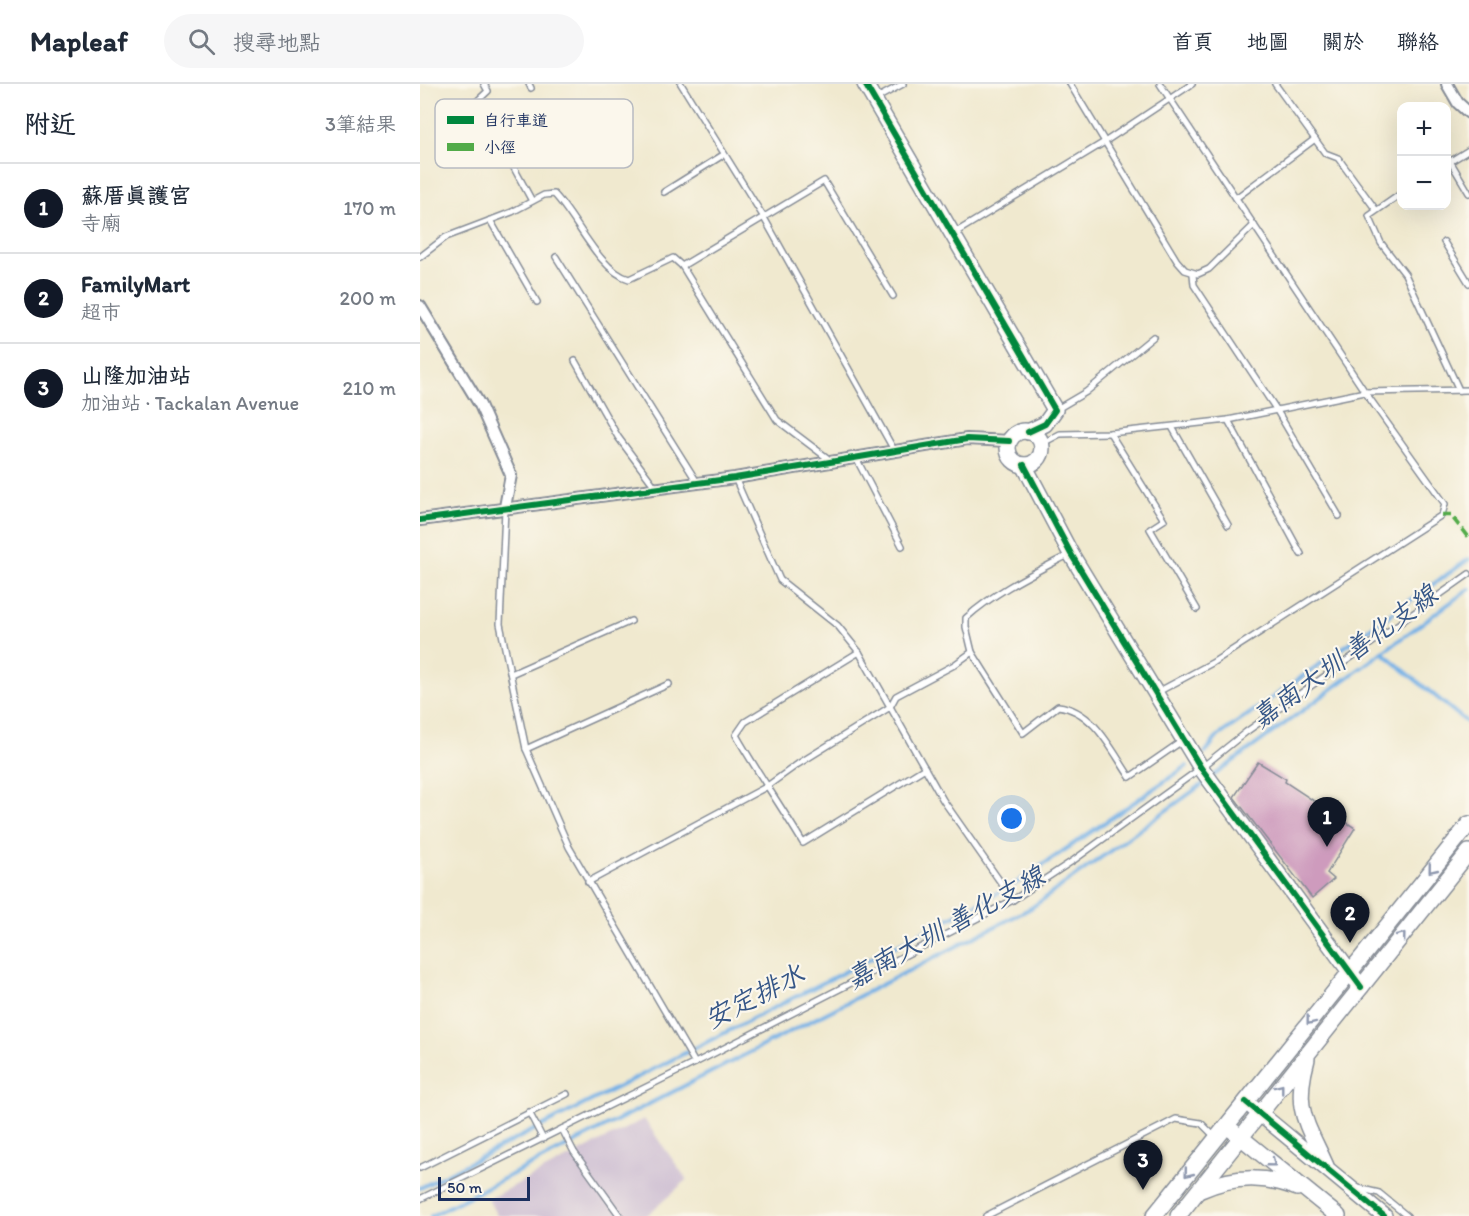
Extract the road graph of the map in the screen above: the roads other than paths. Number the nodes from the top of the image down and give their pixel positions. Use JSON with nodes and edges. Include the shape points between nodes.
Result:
{"nodes":[{"id":1,"x":484,"y":84,"type":"edge"},
{"id":2,"x":681,"y":84,"type":"edge"},
{"id":3,"x":865,"y":84,"type":"edge"},
{"id":4,"x":903,"y":84,"type":"edge"},
{"id":5,"x":1070,"y":84,"type":"edge"},
{"id":6,"x":1160,"y":84,"type":"edge"},
{"id":7,"x":1192,"y":84,"type":"edge"},
{"id":8,"x":1275,"y":84,"type":"edge"},
{"id":9,"x":1447,"y":84,"type":"edge"},
{"id":10,"x":479,"y":99,"type":"edge"},
{"id":11,"x":1170,"y":99,"type":"junction"},
{"id":12,"x":874,"y":100,"type":"junction"},
{"id":13,"x":1469,"y":113,"type":"edge"},
{"id":14,"x":1315,"y":139,"type":"junction"},
{"id":15,"x":1103,"y":143,"type":"junction"},
{"id":16,"x":1469,"y":150,"type":"edge"},
{"id":17,"x":723,"y":155,"type":"junction"},
{"id":18,"x":1451,"y":161,"type":"edge"},
{"id":19,"x":1451,"y":167,"type":"edge"},
{"id":20,"x":514,"y":168,"type":"edge"},
{"id":21,"x":664,"y":192,"type":"dead end"},
{"id":22,"x":1469,"y":193,"type":"edge"},
{"id":23,"x":1397,"y":196,"type":"edge"},
{"id":24,"x":1236,"y":198,"type":"junction"},
{"id":25,"x":532,"y":201,"type":"junction"},
{"id":26,"x":1377,"y":210,"type":"junction"},
{"id":27,"x":763,"y":216,"type":"junction"},
{"id":28,"x":490,"y":220,"type":"junction"},
{"id":29,"x":1254,"y":225,"type":"junction"},
{"id":30,"x":952,"y":235,"type":"junction"},
{"id":31,"x":1444,"y":242,"type":"dead end"},
{"id":32,"x":420,"y":257,"type":"edge"},
{"id":33,"x":556,"y":257,"type":"dead end"},
{"id":34,"x":682,"y":266,"type":"junction"},
{"id":35,"x":1193,"y":274,"type":"junction"},
{"id":36,"x":1469,"y":283,"type":"edge"},
{"id":37,"x":892,"y":296,"type":"dead end"},
{"id":38,"x":537,"y":302,"type":"dead end"},
{"id":39,"x":420,"y":306,"type":"edge"},
{"id":40,"x":1153,"y":337,"type":"dead end"},
{"id":41,"x":575,"y":361,"type":"dead end"},
{"id":42,"x":1459,"y":390,"type":"junction"},
{"id":43,"x":1469,"y":390,"type":"edge"},
{"id":44,"x":1365,"y":392,"type":"junction"},
{"id":45,"x":1276,"y":409,"type":"junction"},
{"id":46,"x":1055,"y":410,"type":"junction"},
{"id":47,"x":1228,"y":420,"type":"junction"},
{"id":48,"x":1172,"y":427,"type":"junction"},
{"id":49,"x":1029,"y":432,"type":"junction"},
{"id":50,"x":1110,"y":433,"type":"junction"},
{"id":51,"x":1009,"y":441,"type":"junction"},
{"id":52,"x":1041,"y":444,"type":"junction"},
{"id":53,"x":894,"y":450,"type":"junction"},
{"id":54,"x":856,"y":458,"type":"junction"},
{"id":55,"x":834,"y":463,"type":"junction"},
{"id":56,"x":1024,"y":465,"type":"junction"},
{"id":57,"x":735,"y":478,"type":"junction"},
{"id":58,"x":697,"y":482,"type":"junction"},
{"id":59,"x":656,"y":488,"type":"junction"},
{"id":60,"x":505,"y":507,"type":"junction"},
{"id":61,"x":1339,"y":516,"type":"dead end"},
{"id":62,"x":420,"y":520,"type":"edge"},
{"id":63,"x":1228,"y":525,"type":"dead end"},
{"id":64,"x":902,"y":546,"type":"dead end"},
{"id":65,"x":1071,"y":554,"type":"junction"},
{"id":66,"x":1301,"y":554,"type":"dead end"},
{"id":67,"x":1469,"y":574,"type":"edge"},
{"id":68,"x":1197,"y":609,"type":"dead end"},
{"id":69,"x":631,"y":621,"type":"dead end"},
{"id":70,"x":859,"y":652,"type":"junction"},
{"id":71,"x":972,"y":652,"type":"junction"},
{"id":72,"x":511,"y":674,"type":"junction"},
{"id":73,"x":669,"y":684,"type":"dead end"},
{"id":74,"x":1156,"y":693,"type":"junction"},
{"id":75,"x":890,"y":708,"type":"junction"},
{"id":76,"x":1185,"y":740,"type":"junction"},
{"id":77,"x":526,"y":749,"type":"junction"},
{"id":78,"x":925,"y":768,"type":"junction"},
{"id":79,"x":1203,"y":770,"type":"junction"},
{"id":80,"x":766,"y":787,"type":"junction"},
{"id":81,"x":1469,"y":824,"type":"edge"},
{"id":82,"x":1469,"y":852,"type":"edge"},
{"id":83,"x":588,"y":882,"type":"junction"},
{"id":84,"x":1013,"y":900,"type":"junction"},
{"id":85,"x":1348,"y":972,"type":"junction"},
{"id":86,"x":1361,"y":987,"type":"junction"},
{"id":87,"x":1309,"y":1051,"type":"junction"},
{"id":88,"x":695,"y":1064,"type":"junction"},
{"id":89,"x":567,"y":1094,"type":"dead end"},
{"id":90,"x":1246,"y":1102,"type":"junction"},
{"id":91,"x":529,"y":1112,"type":"junction"},
{"id":92,"x":1260,"y":1113,"type":"junction"},
{"id":93,"x":1227,"y":1125,"type":"junction"},
{"id":94,"x":562,"y":1129,"type":"junction"},
{"id":95,"x":543,"y":1138,"type":"junction"},
{"id":96,"x":1217,"y":1138,"type":"junction"},
{"id":97,"x":1240,"y":1138,"type":"junction"},
{"id":98,"x":420,"y":1168,"type":"edge"},
{"id":99,"x":1327,"y":1169,"type":"junction"},
{"id":100,"x":1346,"y":1184,"type":"junction"},
{"id":101,"x":1198,"y":1191,"type":"junction"},
{"id":102,"x":1309,"y":1193,"type":"junction"},
{"id":103,"x":420,"y":1199,"type":"edge"},
{"id":104,"x":1328,"y":1211,"type":"edge"},
{"id":105,"x":620,"y":1216,"type":"edge"},
{"id":106,"x":986,"y":1216,"type":"edge"},
{"id":107,"x":1154,"y":1216,"type":"edge"},
{"id":108,"x":1178,"y":1216,"type":"edge"},
{"id":109,"x":1338,"y":1216,"type":"edge"},
{"id":110,"x":1384,"y":1216,"type":"edge"},
{"id":111,"x":1407,"y":1216,"type":"edge"}],
"edges":[{"from":1,"to":10,"type":"lane","via":[[488,91]]},
{"from":2,"to":17,"type":"lane"},
{"from":3,"to":12,"type":"street"},
{"from":4,"to":12,"type":"lane"},
{"from":5,"to":15,"type":"lane"},
{"from":6,"to":11,"type":"lane"},
{"from":7,"to":11,"type":"lane"},
{"from":8,"to":14,"type":"lane"},
{"from":9,"to":13,"type":"street"},
{"from":11,"to":15,"type":"lane"},
{"from":11,"to":24,"type":"lane"},
{"from":12,"to":30,"type":"street"},
{"from":14,"to":24,"type":"lane"},
{"from":14,"to":26,"type":"lane","via":[[1325,153],[1338,158]]},
{"from":15,"to":30,"type":"lane"},
{"from":15,"to":35,"type":"lane","via":[[1176,261]]},
{"from":16,"to":18,"type":"lane"},
{"from":17,"to":21,"type":"lane"},
{"from":17,"to":27,"type":"lane"},
{"from":19,"to":22,"type":"lane"},
{"from":20,"to":25,"type":"lane"},
{"from":23,"to":26,"type":"lane"},
{"from":24,"to":29,"type":"lane"},
{"from":25,"to":28,"type":"lane"},
{"from":25,"to":34,"type":"lane","via":[[554,194],[619,277],[628,279],[673,258]]},
{"from":26,"to":42,"type":"lane","via":[[1368,216],[1381,243],[1405,274]]},
{"from":27,"to":34,"type":"lane"},
{"from":27,"to":37,"type":"lane","via":[[824,181]]},
{"from":27,"to":53,"type":"lane"},
{"from":28,"to":32,"type":"lane","via":[[446,237]]},
{"from":28,"to":38,"type":"lane"},
{"from":29,"to":35,"type":"lane","via":[[1209,269]]},
{"from":29,"to":44,"type":"lane"},
{"from":30,"to":46,"type":"street"},
{"from":31,"to":36,"type":"lane"},
{"from":33,"to":58,"type":"lane"},
{"from":34,"to":55,"type":"lane","via":[[777,420]]},
{"from":35,"to":45,"type":"lane","via":[[1194,285]]},
{"from":39,"to":60,"type":"street","via":[[480,405],[511,475]]},
{"from":40,"to":46,"type":"lane","via":[[1086,392]]},
{"from":41,"to":59,"type":"lane","via":[[618,437]]},
{"from":42,"to":43,"type":"lane"},
{"from":42,"to":44,"type":"lane"},
{"from":44,"to":45,"type":"lane"},
{"from":44,"to":74,"type":"lane","via":[[1445,504],[1442,515],[1212,663]]},
{"from":45,"to":47,"type":"lane"},
{"from":45,"to":61,"type":"lane"},
{"from":46,"to":49,"type":"street","via":[[1045,424]]},
{"from":47,"to":48,"type":"lane"},
{"from":47,"to":66,"type":"lane"},
{"from":48,"to":50,"type":"lane"},
{"from":48,"to":63,"type":"lane"},
{"from":49,"to":51,"type":"street","via":[[1017,433]]},
{"from":49,"to":52,"type":"street"},
{"from":50,"to":52,"type":"lane","via":[[1060,434]]},
{"from":50,"to":68,"type":"lane","via":[[1164,520],[1149,529]]},
{"from":51,"to":53,"type":"street","via":[[967,439]]},
{"from":51,"to":56,"type":"street","via":[[1010,457]]},
{"from":52,"to":56,"type":"street","via":[[1038,459]]},
{"from":53,"to":54,"type":"street"},
{"from":54,"to":55,"type":"street"},
{"from":54,"to":64,"type":"lane"},
{"from":55,"to":57,"type":"street"},
{"from":56,"to":65,"type":"street"},
{"from":57,"to":58,"type":"street"},
{"from":57,"to":70,"type":"lane","via":[[780,580],[838,626]]},
{"from":58,"to":59,"type":"street"},
{"from":59,"to":60,"type":"street"},
{"from":60,"to":62,"type":"street"},
{"from":60,"to":72,"type":"lane","via":[[500,624]]},
{"from":65,"to":71,"type":"lane","via":[[1023,579],[966,618]]},
{"from":65,"to":74,"type":"street"},
{"from":67,"to":79,"type":"lane","via":[[1246,732]]},
{"from":69,"to":72,"type":"lane"},
{"from":70,"to":75,"type":"lane"},
{"from":70,"to":80,"type":"lane","via":[[746,722],[736,735]]},
{"from":71,"to":75,"type":"lane","via":[[896,696]]},
{"from":71,"to":76,"type":"lane","via":[[1023,733],[1058,706],[1065,707],[1090,720],[1130,777]]},
{"from":72,"to":77,"type":"lane"},
{"from":73,"to":77,"type":"lane"},
{"from":74,"to":76,"type":"street"},
{"from":75,"to":78,"type":"lane"},
{"from":75,"to":80,"type":"lane"},
{"from":76,"to":79,"type":"street"},
{"from":77,"to":83,"type":"lane"},
{"from":78,"to":80,"type":"lane","via":[[803,843]]},
{"from":78,"to":84,"type":"lane"},
{"from":79,"to":84,"type":"lane"},
{"from":79,"to":85,"type":"street"},
{"from":80,"to":83,"type":"lane"},
{"from":81,"to":85,"type":"street","one_way":true},
{"from":86,"to":82,"type":"street","one_way":true},
{"from":83,"to":88,"type":"lane"},
{"from":84,"to":88,"type":"lane"},
{"from":85,"to":86,"type":"street"},
{"from":85,"to":90,"type":"street","one_way":true},
{"from":86,"to":87,"type":"street"},
{"from":92,"to":87,"type":"street","one_way":true},
{"from":87,"to":99,"type":"street","via":[[1300,1084],[1300,1107]]},
{"from":88,"to":94,"type":"lane"},
{"from":89,"to":91,"type":"lane"},
{"from":90,"to":92,"type":"street"},
{"from":90,"to":93,"type":"street"},
{"from":91,"to":95,"type":"lane"},
{"from":91,"to":98,"type":"lane"},
{"from":92,"to":97,"type":"street"},
{"from":92,"to":99,"type":"street"},
{"from":93,"to":96,"type":"street"},
{"from":93,"to":97,"type":"street"},
{"from":94,"to":95,"type":"lane"},
{"from":94,"to":105,"type":"lane"},
{"from":95,"to":103,"type":"lane"},
{"from":96,"to":106,"type":"lane","via":[[1201,1123],[1176,1119]]},
{"from":96,"to":107,"type":"street","one_way":true},
{"from":97,"to":101,"type":"street"},
{"from":97,"to":102,"type":"street","one_way":true},
{"from":99,"to":100,"type":"street"},
{"from":100,"to":110,"type":"street"},
{"from":100,"to":111,"type":"lane","via":[[1379,1193]]},
{"from":101,"to":102,"type":"street","via":[[1250,1178],[1280,1181]]},
{"from":101,"to":108,"type":"street"},
{"from":102,"to":104,"type":"street"},
{"from":104,"to":109,"type":"street"}]}
